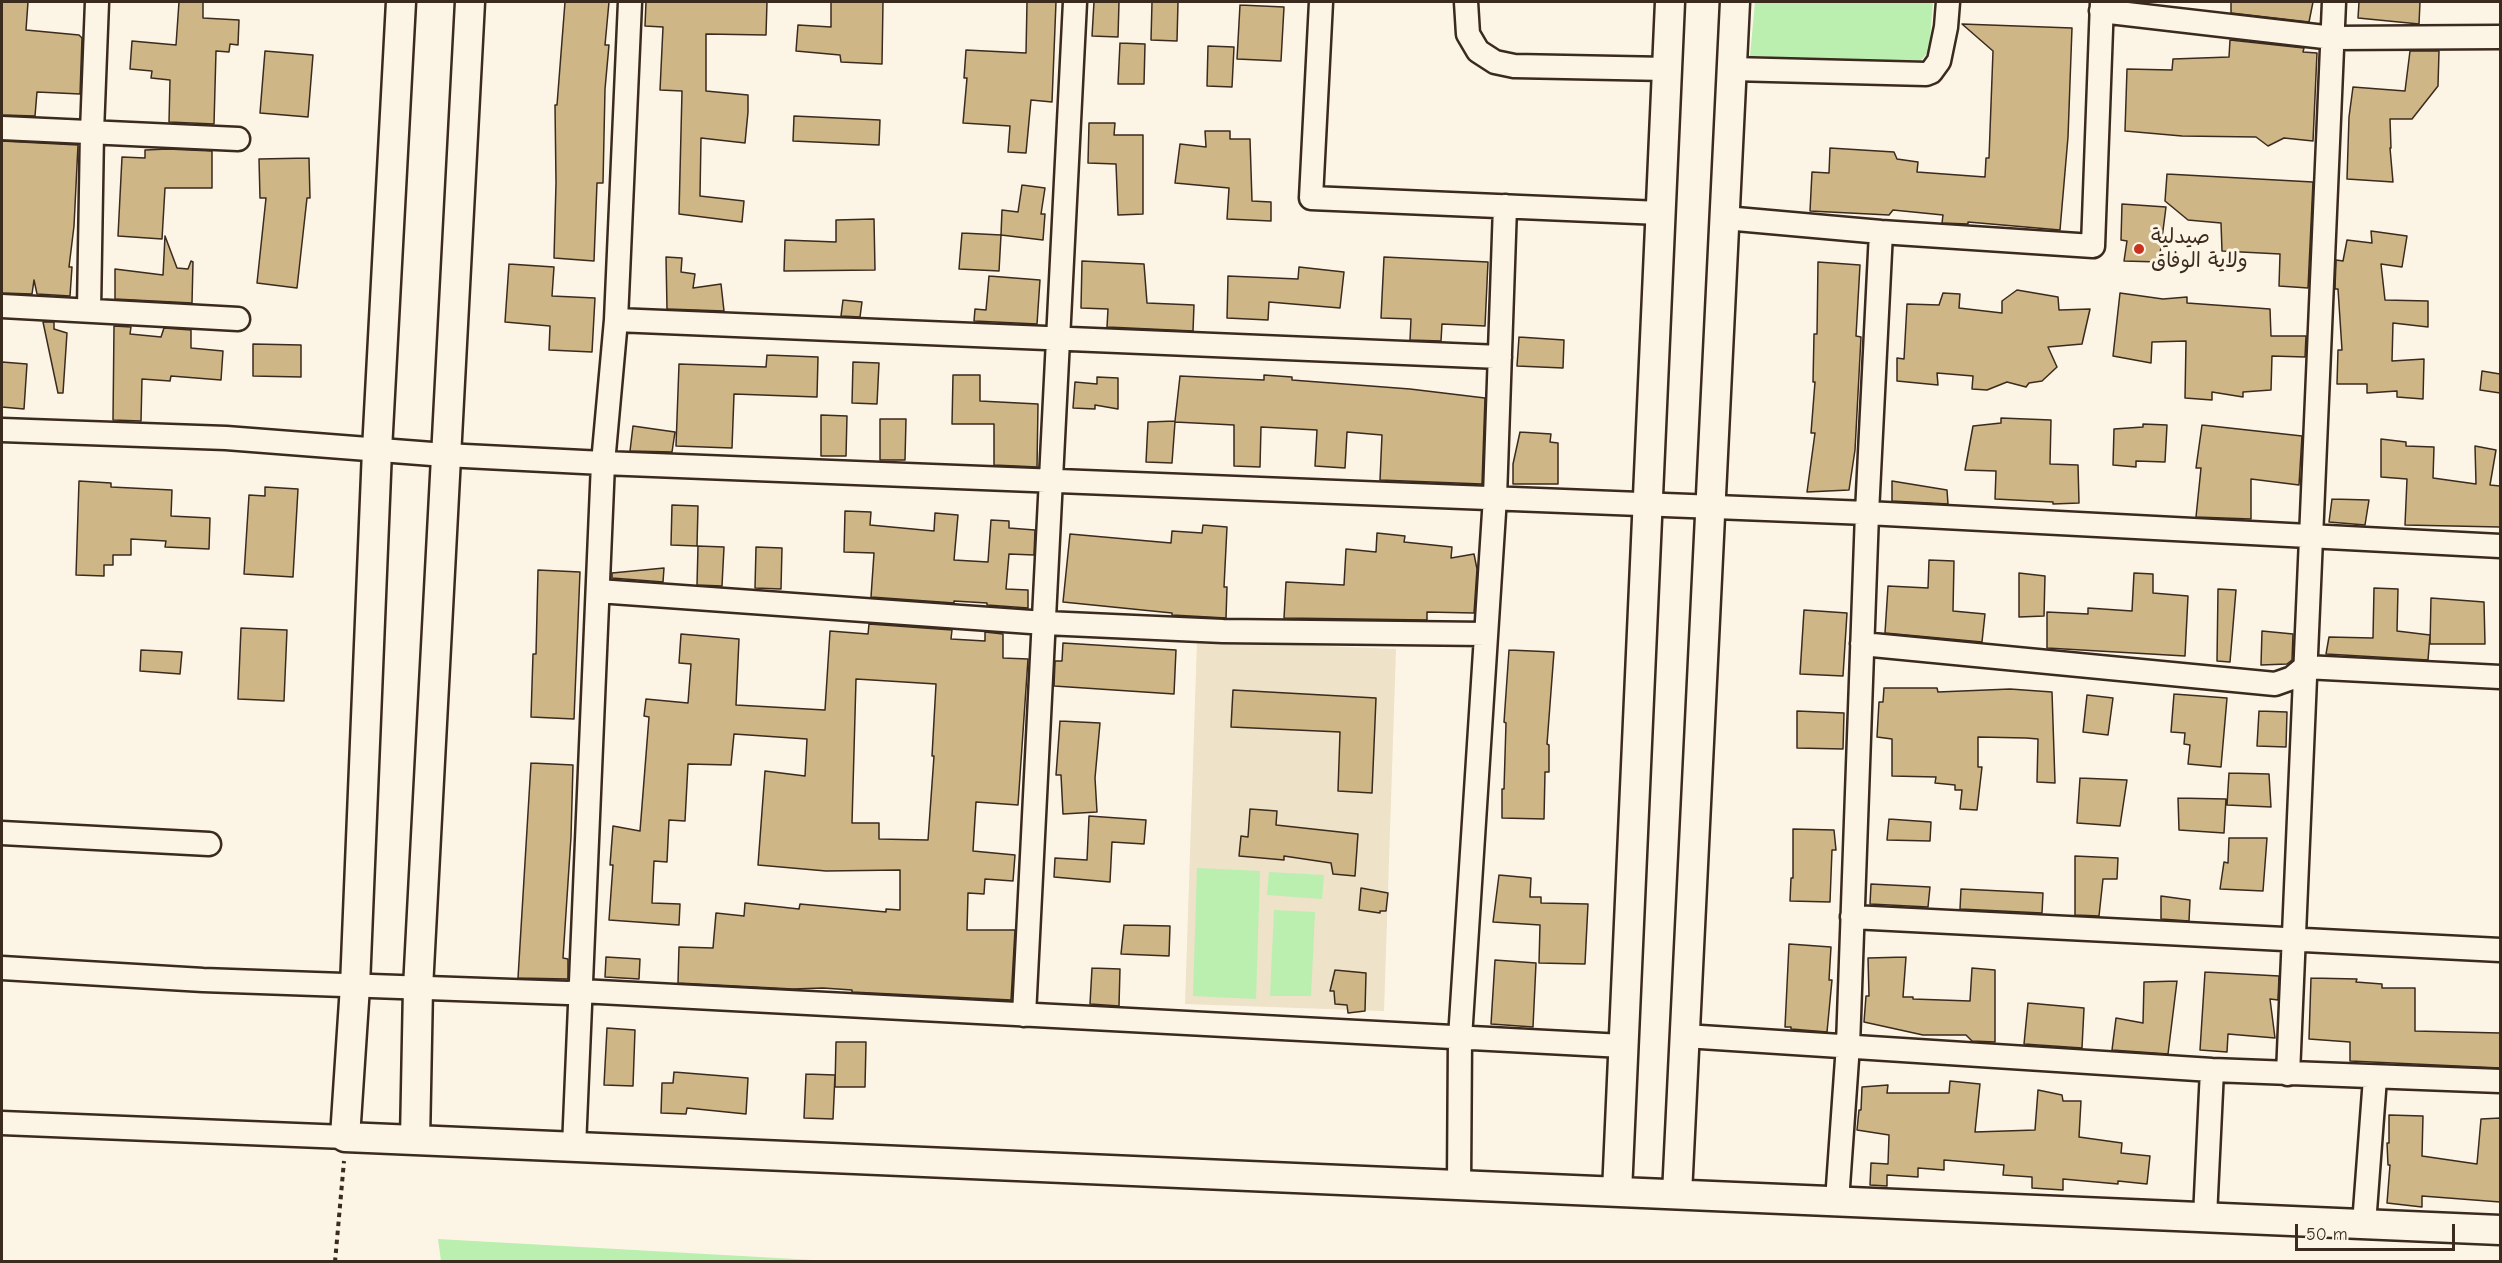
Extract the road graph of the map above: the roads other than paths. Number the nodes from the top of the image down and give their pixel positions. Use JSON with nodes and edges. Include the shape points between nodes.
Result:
{"nodes":[{"id":1,"x":97,"y":2,"type":"edge"},
{"id":2,"x":401,"y":2,"type":"edge"},
{"id":3,"x":470,"y":2,"type":"edge"},
{"id":4,"x":630,"y":2,"type":"edge"},
{"id":5,"x":1075,"y":2,"type":"edge"},
{"id":6,"x":1321,"y":2,"type":"edge"},
{"id":7,"x":1466,"y":2,"type":"edge"},
{"id":8,"x":1670,"y":2,"type":"edge"},
{"id":9,"x":1735,"y":2,"type":"edge"},
{"id":10,"x":1948,"y":2,"type":"edge"},
{"id":11,"x":2334,"y":2,"type":"edge"},
{"id":12,"x":2102,"y":6,"type":"edge"},
{"id":13,"x":2500,"y":37,"type":"edge"},
{"id":14,"x":2333,"y":38,"type":"junction"},
{"id":15,"x":1667,"y":69,"type":"junction"},
{"id":16,"x":1732,"y":69,"type":"junction"},
{"id":17,"x":2,"y":128,"type":"edge"},
{"id":18,"x":92,"y":132,"type":"junction"},
{"id":19,"x":238,"y":139,"type":"dead end"},
{"id":20,"x":1506,"y":206,"type":"junction"},
{"id":21,"x":1660,"y":213,"type":"junction"},
{"id":22,"x":1725,"y":218,"type":"junction"},
{"id":23,"x":1881,"y":232,"type":"junction"},
{"id":24,"x":2,"y":306,"type":"edge"},
{"id":25,"x":89,"y":309,"type":"junction"},
{"id":26,"x":238,"y":319,"type":"dead end"},
{"id":27,"x":615,"y":320,"type":"junction"},
{"id":28,"x":1056,"y":338,"type":"junction"},
{"id":29,"x":1500,"y":357,"type":"junction"},
{"id":30,"x":2,"y":430,"type":"edge"},
{"id":31,"x":377,"y":450,"type":"junction"},
{"id":32,"x":446,"y":455,"type":"junction"},
{"id":33,"x":603,"y":463,"type":"junction"},
{"id":34,"x":1050,"y":482,"type":"junction"},
{"id":35,"x":1495,"y":497,"type":"junction"},
{"id":36,"x":1647,"y":505,"type":"junction"},
{"id":37,"x":1711,"y":508,"type":"junction"},
{"id":38,"x":1867,"y":513,"type":"junction"},
{"id":39,"x":2310,"y":536,"type":"junction"},
{"id":40,"x":2500,"y":546,"type":"edge"},
{"id":41,"x":597,"y":591,"type":"junction"},
{"id":42,"x":1045,"y":623,"type":"junction"},
{"id":43,"x":1486,"y":634,"type":"junction"},
{"id":44,"x":1862,"y":644,"type":"junction"},
{"id":45,"x":2305,"y":667,"type":"junction"},
{"id":46,"x":2500,"y":677,"type":"edge"},
{"id":47,"x":2,"y":833,"type":"edge"},
{"id":48,"x":209,"y":844,"type":"dead end"},
{"id":49,"x":1852,"y":917,"type":"junction"},
{"id":50,"x":2294,"y":939,"type":"junction"},
{"id":51,"x":2500,"y":950,"type":"edge"},
{"id":52,"x":2,"y":968,"type":"edge"},
{"id":53,"x":356,"y":986,"type":"junction"},
{"id":54,"x":418,"y":988,"type":"junction"},
{"id":55,"x":580,"y":991,"type":"junction"},
{"id":56,"x":1024,"y":1015,"type":"junction"},
{"id":57,"x":1685,"y":1036,"type":"junction"},
{"id":58,"x":1460,"y":1038,"type":"junction"},
{"id":59,"x":1623,"y":1046,"type":"junction"},
{"id":60,"x":1848,"y":1046,"type":"junction"},
{"id":61,"x":2212,"y":1070,"type":"junction"},
{"id":62,"x":2288,"y":1074,"type":"junction"},
{"id":63,"x":2375,"y":1077,"type":"junction"},
{"id":64,"x":2500,"y":1081,"type":"edge"},
{"id":65,"x":2,"y":1123,"type":"edge"},
{"id":66,"x":345,"y":1137,"type":"junction"},
{"id":67,"x":415,"y":1140,"type":"junction"},
{"id":68,"x":574,"y":1147,"type":"junction"},
{"id":69,"x":1459,"y":1185,"type":"junction"},
{"id":70,"x":1617,"y":1192,"type":"junction"},
{"id":71,"x":1677,"y":1194,"type":"junction"},
{"id":72,"x":1837,"y":1201,"type":"junction"},
{"id":73,"x":2205,"y":1217,"type":"junction"},
{"id":74,"x":2364,"y":1224,"type":"junction"},
{"id":75,"x":2500,"y":1230,"type":"edge"}],
"edges":[{"from":1,"to":18,"type":"street"},
{"from":2,"to":31,"type":"street"},
{"from":3,"to":32,"type":"street"},
{"from":4,"to":27,"type":"street"},
{"from":5,"to":28,"type":"street"},
{"from":6,"to":20,"type":"street","via":[[1311,198]]},
{"from":7,"to":15,"type":"street","via":[[1468,34],[1479,51],[1495,62],[1514,66]]},
{"from":8,"to":15,"type":"street"},
{"from":9,"to":16,"type":"street"},
{"from":10,"to":16,"type":"street","via":[[1939,61],[1926,74]]},
{"from":11,"to":14,"type":"street"},
{"from":12,"to":14,"type":"street"},
{"from":12,"to":23,"type":"street","via":[[2093,246]]},
{"from":13,"to":14,"type":"street"},
{"from":14,"to":39,"type":"street"},
{"from":15,"to":21,"type":"street"},
{"from":16,"to":22,"type":"street"},
{"from":17,"to":18,"type":"street"},
{"from":18,"to":19,"type":"street"},
{"from":18,"to":25,"type":"street"},
{"from":20,"to":21,"type":"street"},
{"from":20,"to":29,"type":"street"},
{"from":21,"to":36,"type":"street"},
{"from":22,"to":23,"type":"street"},
{"from":22,"to":37,"type":"street"},
{"from":23,"to":38,"type":"street"},
{"from":24,"to":25,"type":"street"},
{"from":25,"to":26,"type":"street"},
{"from":27,"to":28,"type":"street"},
{"from":27,"to":33,"type":"street"},
{"from":28,"to":29,"type":"street"},
{"from":28,"to":34,"type":"street"},
{"from":29,"to":35,"type":"street"},
{"from":30,"to":31,"type":"street","via":[[226,438]]},
{"from":31,"to":32,"type":"street"},
{"from":31,"to":53,"type":"street"},
{"from":32,"to":33,"type":"street"},
{"from":32,"to":54,"type":"street"},
{"from":33,"to":34,"type":"street"},
{"from":33,"to":41,"type":"street"},
{"from":34,"to":35,"type":"street"},
{"from":34,"to":42,"type":"street"},
{"from":35,"to":36,"type":"street"},
{"from":35,"to":43,"type":"street"},
{"from":36,"to":37,"type":"street"},
{"from":36,"to":59,"type":"street"},
{"from":37,"to":38,"type":"street"},
{"from":37,"to":57,"type":"street"},
{"from":38,"to":39,"type":"street"},
{"from":38,"to":44,"type":"street"},
{"from":39,"to":40,"type":"street"},
{"from":39,"to":45,"type":"street"},
{"from":41,"to":42,"type":"street"},
{"from":41,"to":55,"type":"street"},
{"from":42,"to":43,"type":"street","via":[[1223,631]]},
{"from":42,"to":56,"type":"street"},
{"from":43,"to":58,"type":"street"},
{"from":44,"to":45,"type":"street","via":[[2275,684],[2292,678]]},
{"from":44,"to":49,"type":"street"},
{"from":45,"to":46,"type":"street"},
{"from":45,"to":50,"type":"street"},
{"from":47,"to":48,"type":"street"},
{"from":49,"to":50,"type":"street"},
{"from":49,"to":60,"type":"street"},
{"from":50,"to":51,"type":"street"},
{"from":50,"to":62,"type":"street"},
{"from":52,"to":53,"type":"street"},
{"from":53,"to":54,"type":"street"},
{"from":53,"to":66,"type":"street"},
{"from":54,"to":55,"type":"street"},
{"from":54,"to":67,"type":"street"},
{"from":55,"to":56,"type":"street"},
{"from":55,"to":68,"type":"street"},
{"from":56,"to":58,"type":"street"},
{"from":57,"to":60,"type":"street"},
{"from":57,"to":71,"type":"street"},
{"from":58,"to":59,"type":"street"},
{"from":58,"to":69,"type":"street"},
{"from":59,"to":70,"type":"street"},
{"from":60,"to":61,"type":"street"},
{"from":60,"to":72,"type":"street"},
{"from":61,"to":62,"type":"street"},
{"from":61,"to":73,"type":"street"},
{"from":62,"to":63,"type":"street"},
{"from":63,"to":64,"type":"street"},
{"from":63,"to":74,"type":"street"},
{"from":65,"to":66,"type":"street"},
{"from":66,"to":67,"type":"street"},
{"from":67,"to":68,"type":"street"},
{"from":68,"to":69,"type":"street"},
{"from":69,"to":70,"type":"street"},
{"from":70,"to":71,"type":"street"},
{"from":71,"to":72,"type":"street"},
{"from":72,"to":73,"type":"street"},
{"from":73,"to":74,"type":"street"},
{"from":74,"to":75,"type":"street"}]}
